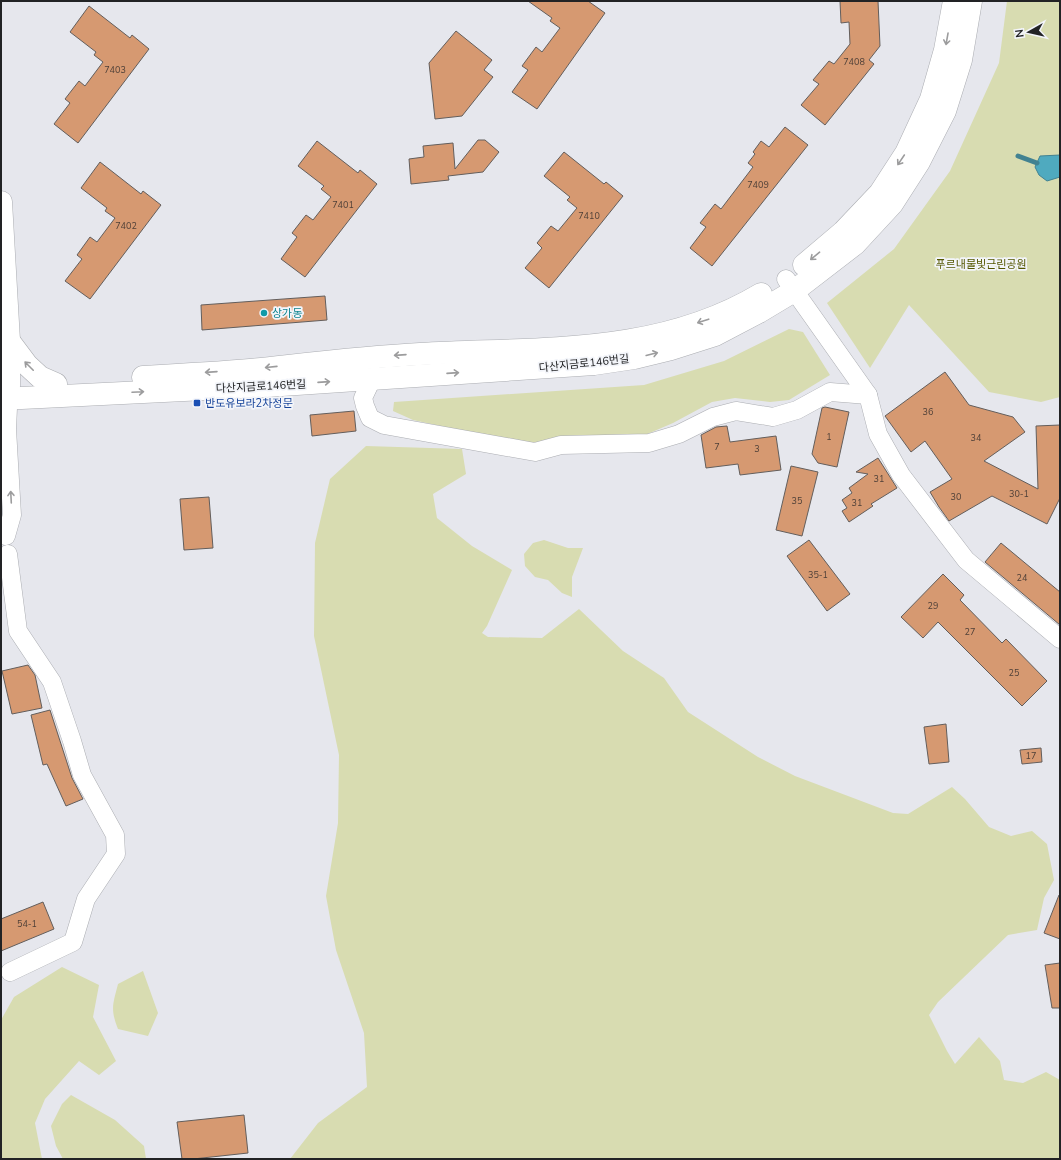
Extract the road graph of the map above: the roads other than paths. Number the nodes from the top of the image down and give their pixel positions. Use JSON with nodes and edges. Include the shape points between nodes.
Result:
{"nodes":[{"id":1,"x":954,"y":1,"type":"edge"},
{"id":2,"x":971,"y":1,"type":"edge"},
{"id":3,"x":1,"y":202,"type":"edge"},
{"id":4,"x":790,"y":285,"type":"junction"},
{"id":5,"x":9,"y":341,"type":"junction"},
{"id":6,"x":372,"y":379,"type":"junction"},
{"id":7,"x":56,"y":384,"type":"junction"},
{"id":8,"x":5,"y":393,"type":"edge"},
{"id":9,"x":868,"y":395,"type":"junction"},
{"id":10,"x":3,"y":527,"type":"edge"},
{"id":11,"x":4,"y":556,"type":"edge"},
{"id":12,"x":1060,"y":639,"type":"edge"},
{"id":13,"x":10,"y":972,"type":"dead end"}],
"edges":[{"from":1,"to":4,"type":"street","name":"다산지금로146번길","one_way":true,"via":[[945,50],[931,99],[906,153],[880,193],[843,232],[812,259]]},
{"from":2,"to":4,"type":"street","name":"다산지금로146번길","via":[[961,60],[945,111],[920,162],[892,204],[854,244]]},
{"from":3,"to":5,"type":"street"},
{"from":6,"to":4,"type":"street","name":"다산지금로146번길","one_way":true,"via":[[594,364],[634,358],[715,335],[759,312]]},
{"from":4,"to":7,"type":"street","name":"다산지금로146번길","one_way":true,"via":[[710,319],[666,334],[631,341],[591,346],[336,360],[250,370]]},
{"from":4,"to":9,"type":"street"},
{"from":7,"to":5,"type":"street","one_way":true,"via":[[40,377],[26,365]]},
{"from":5,"to":8,"type":"street"},
{"from":8,"to":6,"type":"street","name":"다산지금로146번길","one_way":true,"via":[[267,386]]},
{"from":6,"to":9,"type":"street","via":[[363,398],[365,406],[370,418],[384,425],[535,452],[561,445],[649,443],[679,434],[713,417],[736,411],[773,417],[797,410],[830,392]]},
{"from":7,"to":8,"type":"street","name":"다산지금로146번길"},
{"from":10,"to":8,"type":"street","one_way":true,"via":[[12,515]]},
{"from":9,"to":12,"type":"street","via":[[878,434],[901,475],[966,560]]},
{"from":10,"to":11,"type":"street"},
{"from":11,"to":13,"type":"street","via":[[18,631],[52,682],[82,775],[115,835],[116,854],[86,899],[73,942]]}]}
